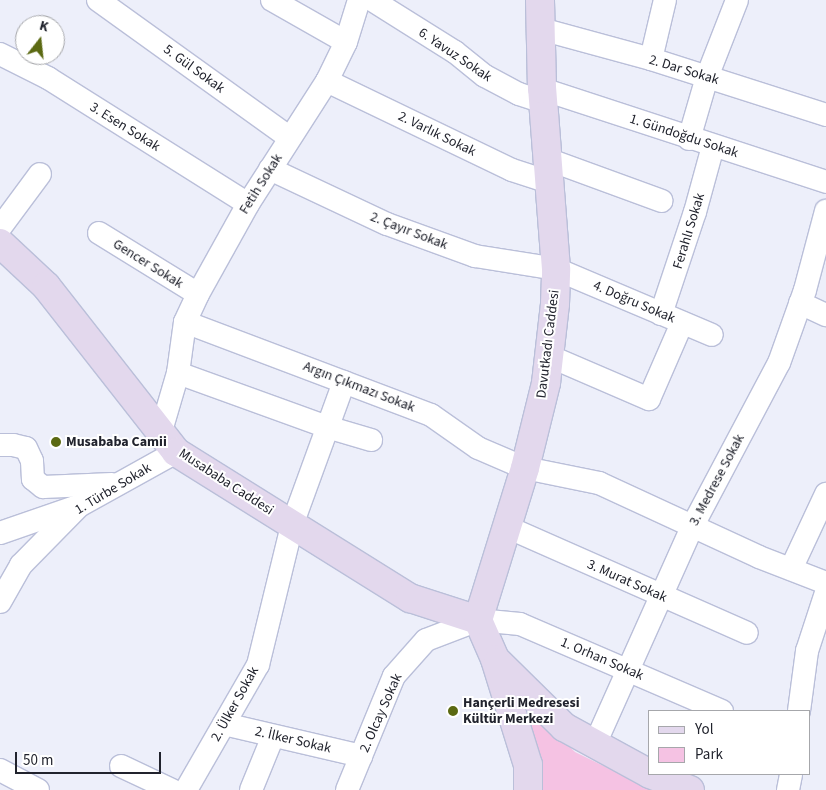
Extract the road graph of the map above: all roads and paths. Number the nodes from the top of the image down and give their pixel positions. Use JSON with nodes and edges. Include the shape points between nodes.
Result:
{"nodes":[{"id":1,"x":98,"y":0,"type":"edge"},
{"id":2,"x":272,"y":0,"type":"edge"},
{"id":3,"x":359,"y":0,"type":"edge"},
{"id":4,"x":372,"y":0,"type":"edge"},
{"id":5,"x":540,"y":0,"type":"edge"},
{"id":6,"x":665,"y":0,"type":"edge"},
{"id":7,"x":737,"y":0,"type":"edge"},
{"id":8,"x":540,"y":29,"type":"junction"},
{"id":9,"x":346,"y":42,"type":"junction"},
{"id":10,"x":0,"y":54,"type":"edge"},
{"id":11,"x":651,"y":59,"type":"junction"},
{"id":12,"x":707,"y":77,"type":"junction"},
{"id":13,"x":327,"y":81,"type":"junction"},
{"id":14,"x":542,"y":95,"type":"junction"},
{"id":15,"x":826,"y":114,"type":"edge"},
{"id":16,"x":290,"y":138,"type":"junction"},
{"id":17,"x":690,"y":138,"type":"junction"},
{"id":18,"x":713,"y":146,"type":"junction"},
{"id":19,"x":270,"y":169,"type":"junction"},
{"id":20,"x":548,"y":170,"type":"junction"},
{"id":21,"x":40,"y":174,"type":"dead end"},
{"id":22,"x":826,"y":182,"type":"edge"},
{"id":23,"x":662,"y":201,"type":"dead end"},
{"id":24,"x":248,"y":204,"type":"junction"},
{"id":25,"x":826,"y":211,"type":"edge"},
{"id":26,"x":0,"y":228,"type":"edge"},
{"id":27,"x":99,"y":233,"type":"dead end"},
{"id":28,"x":0,"y":243,"type":"edge"},
{"id":29,"x":822,"y":248,"type":"edge"},
{"id":30,"x":556,"y":269,"type":"junction"},
{"id":31,"x":198,"y":294,"type":"junction"},
{"id":32,"x":800,"y":303,"type":"junction"},
{"id":33,"x":661,"y":314,"type":"junction"},
{"id":34,"x":826,"y":315,"type":"edge"},
{"id":35,"x":185,"y":322,"type":"junction"},
{"id":36,"x":682,"y":323,"type":"junction"},
{"id":37,"x":712,"y":336,"type":"dead end"},
{"id":38,"x":549,"y":356,"type":"junction"},
{"id":39,"x":178,"y":373,"type":"junction"},
{"id":40,"x":344,"y":382,"type":"junction"},
{"id":41,"x":327,"y":427,"type":"junction"},
{"id":42,"x":371,"y":440,"type":"dead end"},
{"id":43,"x":169,"y":442,"type":"junction"},
{"id":44,"x":0,"y":445,"type":"edge"},
{"id":45,"x":526,"y":468,"type":"junction"},
{"id":46,"x":118,"y":484,"type":"junction"},
{"id":47,"x":826,"y":494,"type":"edge"},
{"id":48,"x":78,"y":506,"type":"junction"},
{"id":49,"x":292,"y":525,"type":"junction"},
{"id":50,"x":507,"y":527,"type":"junction"},
{"id":51,"x":692,"y":528,"type":"junction"},
{"id":52,"x":0,"y":533,"type":"edge"},
{"id":53,"x":791,"y":569,"type":"junction"},
{"id":54,"x":826,"y":583,"type":"edge"},
{"id":55,"x":826,"y":593,"type":"edge"},
{"id":56,"x":661,"y":596,"type":"junction"},
{"id":57,"x":0,"y":602,"type":"edge"},
{"id":58,"x":478,"y":620,"type":"junction"},
{"id":59,"x":747,"y":633,"type":"dead end"},
{"id":60,"x":495,"y":659,"type":"junction"},
{"id":61,"x":628,"y":670,"type":"junction"},
{"id":62,"x":720,"y":710,"type":"edge"},
{"id":63,"x":799,"y":710,"type":"edge"},
{"id":64,"x":224,"y":724,"type":"junction"},
{"id":65,"x":273,"y":736,"type":"junction"},
{"id":66,"x":595,"y":744,"type":"junction"},
{"id":67,"x":361,"y":756,"type":"junction"},
{"id":68,"x":121,"y":766,"type":"dead end"},
{"id":69,"x":0,"y":770,"type":"edge"},
{"id":70,"x":648,"y":773,"type":"edge"},
{"id":71,"x":652,"y":775,"type":"edge"},
{"id":72,"x":791,"y":775,"type":"edge"},
{"id":73,"x":38,"y":790,"type":"edge"},
{"id":74,"x":172,"y":790,"type":"edge"},
{"id":75,"x":186,"y":790,"type":"edge"},
{"id":76,"x":251,"y":790,"type":"edge"},
{"id":77,"x":347,"y":790,"type":"edge"},
{"id":78,"x":528,"y":790,"type":"edge"},
{"id":79,"x":690,"y":790,"type":"edge"},
{"id":80,"x":788,"y":790,"type":"edge"}],
"edges":[{"from":1,"to":16,"type":"street","name":"5. Gül Sokak"},
{"from":2,"to":9,"type":"street"},
{"from":3,"to":9,"type":"street","name":"Fetih Sokak"},
{"from":4,"to":14,"type":"street","name":"6. Yavuz Sokak","via":[[455,52],[485,76],[519,94]]},
{"from":5,"to":8,"type":"main road","name":"Davutkadı Caddesi"},
{"from":6,"to":11,"type":"street"},
{"from":7,"to":12,"type":"street"},
{"from":8,"to":11,"type":"street","name":"2. Dar Sokak"},
{"from":8,"to":14,"type":"main road","name":"Davutkadı Caddesi"},
{"from":9,"to":13,"type":"street","name":"Fetih Sokak"},
{"from":10,"to":24,"type":"street","name":"3. Esen Sokak","via":[[48,78]]},
{"from":11,"to":12,"type":"street","name":"2. Dar Sokak"},
{"from":12,"to":15,"type":"street","name":"2. Dar Sokak"},
{"from":12,"to":17,"type":"street"},
{"from":13,"to":16,"type":"street","name":"Fetih Sokak"},
{"from":13,"to":20,"type":"street","name":"2. Varlık Sokak","via":[[512,170]]},
{"from":14,"to":17,"type":"street","name":"1. Gündoğdu Sokak"},
{"from":14,"to":20,"type":"main road","name":"Davutkadı Caddesi"},
{"from":16,"to":19,"type":"street","name":"Fetih Sokak"},
{"from":17,"to":18,"type":"street","name":"1. Gündoğdu Sokak"},
{"from":18,"to":22,"type":"street","name":"1. Gündoğdu Sokak"},
{"from":18,"to":33,"type":"street","name":"Ferahlı Sokak"},
{"from":19,"to":24,"type":"street","name":"Fetih Sokak"},
{"from":19,"to":30,"type":"street","name":"2. Çayır Sokak","via":[[386,224],[475,256]]},
{"from":20,"to":23,"type":"street"},
{"from":20,"to":30,"type":"main road","name":"Davutkadı Caddesi"},
{"from":21,"to":26,"type":"street"},
{"from":24,"to":31,"type":"street","name":"Fetih Sokak"},
{"from":25,"to":29,"type":"street","name":"3. Medrese Sokak"},
{"from":27,"to":31,"type":"street","name":"Gencer Sokak"},
{"from":28,"to":43,"type":"main road","name":"Musababa Caddesi","via":[[46,286]]},
{"from":29,"to":32,"type":"street","name":"3. Medrese Sokak"},
{"from":30,"to":33,"type":"street","name":"4. Doğru Sokak"},
{"from":30,"to":38,"type":"main road","name":"Davutkadı Caddesi"},
{"from":31,"to":35,"type":"street","name":"Fetih Sokak"},
{"from":32,"to":34,"type":"street"},
{"from":32,"to":51,"type":"street","name":"3. Medrese Sokak","via":[[779,363]]},
{"from":33,"to":36,"type":"street","name":"4. Doğru Sokak"},
{"from":35,"to":39,"type":"street","name":"Fetih Sokak"},
{"from":35,"to":40,"type":"street","name":"Argın Çıkmazı Sokak"},
{"from":36,"to":37,"type":"street","name":"4. Doğru Sokak"},
{"from":36,"to":38,"type":"street","via":[[649,399]]},
{"from":38,"to":45,"type":"main road","name":"Davutkadı Caddesi"},
{"from":39,"to":41,"type":"street"},
{"from":39,"to":43,"type":"street","name":"Fetih Sokak"},
{"from":40,"to":41,"type":"street","name":"2. Ülker Sokak"},
{"from":40,"to":45,"type":"street","name":"Argın Çıkmazı Sokak","via":[[431,414],[478,448]]},
{"from":41,"to":42,"type":"street"},
{"from":41,"to":49,"type":"street","name":"2. Ülker Sokak"},
{"from":43,"to":46,"type":"street","name":"1. Türbe Sokak"},
{"from":43,"to":49,"type":"main road","name":"Musababa Caddesi"},
{"from":44,"to":46,"type":"street","via":[[26,448],[32,461],[33,479],[43,488]]},
{"from":45,"to":50,"type":"main road","name":"Davutkadı Caddesi"},
{"from":45,"to":51,"type":"street","name":"Argın Çıkmazı Sokak","via":[[599,483]]},
{"from":46,"to":48,"type":"street","name":"1. Türbe Sokak"},
{"from":47,"to":53,"type":"street"},
{"from":48,"to":52,"type":"street"},
{"from":48,"to":57,"type":"street","name":"1. Türbe Sokak","via":[[21,566]]},
{"from":49,"to":58,"type":"main road","name":"Musababa Caddesi","via":[[410,598]]},
{"from":49,"to":64,"type":"street","name":"2. Ülker Sokak","via":[[258,665]]},
{"from":50,"to":56,"type":"street","name":"3. Murat Sokak"},
{"from":50,"to":58,"type":"main road","name":"Davutkadı Caddesi"},
{"from":51,"to":53,"type":"street","name":"Argın Çıkmazı Sokak"},
{"from":51,"to":56,"type":"street","name":"3. Medrese Sokak"},
{"from":53,"to":54,"type":"street","name":"Argın Çıkmazı Sokak"},
{"from":55,"to":63,"type":"street","via":[[806,651]]},
{"from":56,"to":59,"type":"street","name":"3. Murat Sokak"},
{"from":56,"to":61,"type":"street","name":"3. Medrese Sokak"},
{"from":58,"to":60,"type":"main road"},
{"from":58,"to":61,"type":"street","name":"1. Orhan Sokak","via":[[520,624]]},
{"from":58,"to":67,"type":"street","name":"2. Olcay Sokak","via":[[426,640],[394,676]]},
{"from":60,"to":66,"type":"main road","via":[[564,727]]},
{"from":60,"to":78,"type":"main road","via":[[528,764]]},
{"from":61,"to":62,"type":"street","name":"1. Orhan Sokak"},
{"from":61,"to":66,"type":"street","name":"3. Medrese Sokak"},
{"from":64,"to":65,"type":"street","name":"2. İlker Sokak"},
{"from":64,"to":75,"type":"street","name":"2. Ülker Sokak"},
{"from":65,"to":67,"type":"street","name":"2. İlker Sokak"},
{"from":65,"to":76,"type":"street"},
{"from":66,"to":70,"type":"main road"},
{"from":67,"to":77,"type":"street","name":"2. Olcay Sokak"},
{"from":68,"to":74,"type":"street"},
{"from":69,"to":73,"type":"street"},
{"from":71,"to":79,"type":"main road"},
{"from":72,"to":80,"type":"street"}]}
